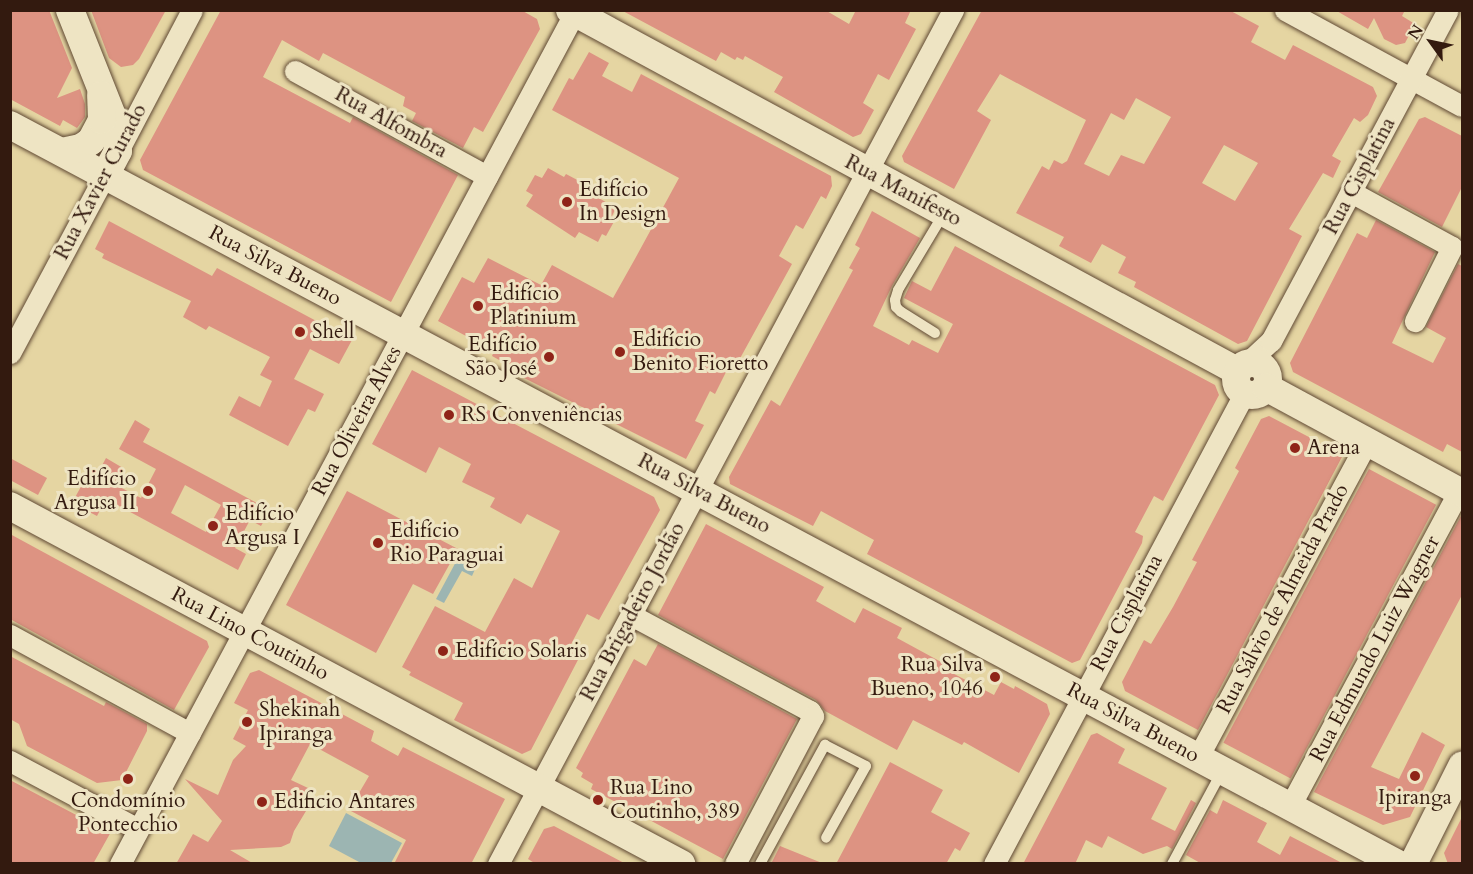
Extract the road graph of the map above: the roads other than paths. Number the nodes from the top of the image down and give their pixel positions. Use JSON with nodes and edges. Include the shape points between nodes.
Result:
{"nodes":[{"id":1,"x":70,"y":10,"type":"edge"},
{"id":2,"x":192,"y":10,"type":"edge"},
{"id":3,"x":953,"y":10,"type":"edge"},
{"id":4,"x":1285,"y":10,"type":"edge"},
{"id":5,"x":1448,"y":10,"type":"edge"},
{"id":6,"x":573,"y":11,"type":"edge"},
{"id":7,"x":295,"y":70,"type":"dead end"},
{"id":8,"x":1412,"y":79,"type":"junction"},
{"id":9,"x":101,"y":90,"type":"junction"},
{"id":10,"x":1462,"y":106,"type":"edge"},
{"id":11,"x":10,"y":125,"type":"edge"},
{"id":12,"x":62,"y":152,"type":"junction"},
{"id":13,"x":111,"y":163,"type":"junction"},
{"id":14,"x":867,"y":172,"type":"junction"},
{"id":15,"x":487,"y":176,"type":"junction"},
{"id":16,"x":1351,"y":192,"type":"junction"},
{"id":17,"x":945,"y":212,"type":"junction"},
{"id":18,"x":1415,"y":321,"type":"dead end"},
{"id":19,"x":935,"y":333,"type":"dead end"},
{"id":20,"x":403,"y":334,"type":"junction"},
{"id":21,"x":10,"y":353,"type":"edge"},
{"id":22,"x":1252,"y":377,"type":"junction"},
{"id":23,"x":1367,"y":442,"type":"junction"},
{"id":24,"x":697,"y":491,"type":"junction"},
{"id":25,"x":1461,"y":492,"type":"edge"},
{"id":26,"x":10,"y":507,"type":"edge"},
{"id":27,"x":631,"y":615,"type":"junction"},
{"id":28,"x":244,"y":631,"type":"junction"},
{"id":29,"x":10,"y":635,"type":"edge"},
{"id":30,"x":1083,"y":696,"type":"junction"},
{"id":31,"x":190,"y":733,"type":"junction"},
{"id":32,"x":10,"y":760,"type":"edge"},
{"id":33,"x":1210,"y":764,"type":"junction"},
{"id":34,"x":1462,"y":766,"type":"edge"},
{"id":35,"x":538,"y":788,"type":"junction"},
{"id":36,"x":1290,"y":806,"type":"junction"},
{"id":37,"x":138,"y":829,"type":"junction"},
{"id":38,"x":826,"y":838,"type":"dead end"},
{"id":39,"x":120,"y":864,"type":"edge"},
{"id":40,"x":498,"y":864,"type":"edge"},
{"id":41,"x":681,"y":864,"type":"edge"},
{"id":42,"x":735,"y":864,"type":"edge"},
{"id":43,"x":760,"y":864,"type":"edge"},
{"id":44,"x":994,"y":864,"type":"edge"},
{"id":45,"x":1173,"y":864,"type":"edge"},
{"id":46,"x":1398,"y":864,"type":"edge"},
{"id":47,"x":1413,"y":864,"type":"edge"}],
"edges":[{"from":1,"to":9,"type":"main road"},
{"from":2,"to":13,"type":"street","name":"Rua Xavier Curado"},
{"from":3,"to":14,"type":"street","name":"Rua Brigadeiro Jordão"},
{"from":4,"to":8,"type":"street"},
{"from":5,"to":8,"type":"street","name":"Rua Cisplatina"},
{"from":6,"to":14,"type":"main road","name":"Rua Manifesto"},
{"from":6,"to":15,"type":"street","name":"Rua Oliveira Alves"},
{"from":7,"to":15,"type":"street","name":"Rua Alfombra"},
{"from":8,"to":10,"type":"street"},
{"from":8,"to":16,"type":"street","name":"Rua Cisplatina"},
{"from":9,"to":12,"type":"main road","via":[[102,120],[90,141],[81,148]]},
{"from":9,"to":13,"type":"main road","via":[[115,123]]},
{"from":11,"to":12,"type":"main road","name":"Rua Silva Bueno"},
{"from":12,"to":13,"type":"main road","name":"Rua Silva Bueno"},
{"from":13,"to":20,"type":"main road","name":"Rua Silva Bueno"},
{"from":13,"to":21,"type":"street","name":"Rua Xavier Curado"},
{"from":14,"to":17,"type":"main road","name":"Rua Manifesto"},
{"from":14,"to":24,"type":"street","name":"Rua Brigadeiro Jordão"},
{"from":15,"to":20,"type":"street","name":"Rua Oliveira Alves"},
{"from":16,"to":18,"type":"street","via":[[1452,247]]},
{"from":16,"to":22,"type":"street","name":"Rua Cisplatina"},
{"from":17,"to":19,"type":"lane","via":[[895,300],[901,312]]},
{"from":17,"to":22,"type":"main road","name":"Rua Manifesto"},
{"from":20,"to":24,"type":"main road","name":"Rua Silva Bueno"},
{"from":20,"to":28,"type":"street","name":"Rua Oliveira Alves"},
{"from":22,"to":23,"type":"main road","name":"Rua Manifesto"},
{"from":22,"to":30,"type":"street","name":"Rua Cisplatina"},
{"from":23,"to":25,"type":"main road","name":"Rua Manifesto"},
{"from":23,"to":33,"type":"street","name":"Rua Sálvio de Almeida Prado"},
{"from":24,"to":27,"type":"street","name":"Rua Brigadeiro Jordão"},
{"from":24,"to":30,"type":"main road","name":"Rua Silva Bueno"},
{"from":25,"to":36,"type":"street","name":"Rua Edmundo Luiz Wagner"},
{"from":26,"to":28,"type":"main road","name":"Rua Lino Coutinho"},
{"from":27,"to":35,"type":"street","name":"Rua Brigadeiro Jordão"},
{"from":27,"to":42,"type":"street","via":[[813,716]]},
{"from":28,"to":31,"type":"street","name":"Rua Oliveira Alves"},
{"from":28,"to":35,"type":"main road","name":"Rua Lino Coutinho"},
{"from":29,"to":31,"type":"street"},
{"from":30,"to":33,"type":"main road","name":"Rua Silva Bueno"},
{"from":30,"to":44,"type":"street","name":"Rua Cisplatina"},
{"from":31,"to":37,"type":"street","name":"Rua Oliveira Alves"},
{"from":32,"to":37,"type":"street"},
{"from":33,"to":36,"type":"main road","name":"Rua Silva Bueno"},
{"from":33,"to":45,"type":"lane"},
{"from":34,"to":47,"type":"main road"},
{"from":35,"to":40,"type":"street","name":"Rua Brigadeiro Jordão"},
{"from":35,"to":41,"type":"main road","name":"Rua Lino Coutinho"},
{"from":36,"to":46,"type":"main road","name":"Rua Silva Bueno"},
{"from":37,"to":39,"type":"street","name":"Rua Oliveira Alves"},
{"from":38,"to":43,"type":"lane","via":[[866,766],[825,745]]}]}
